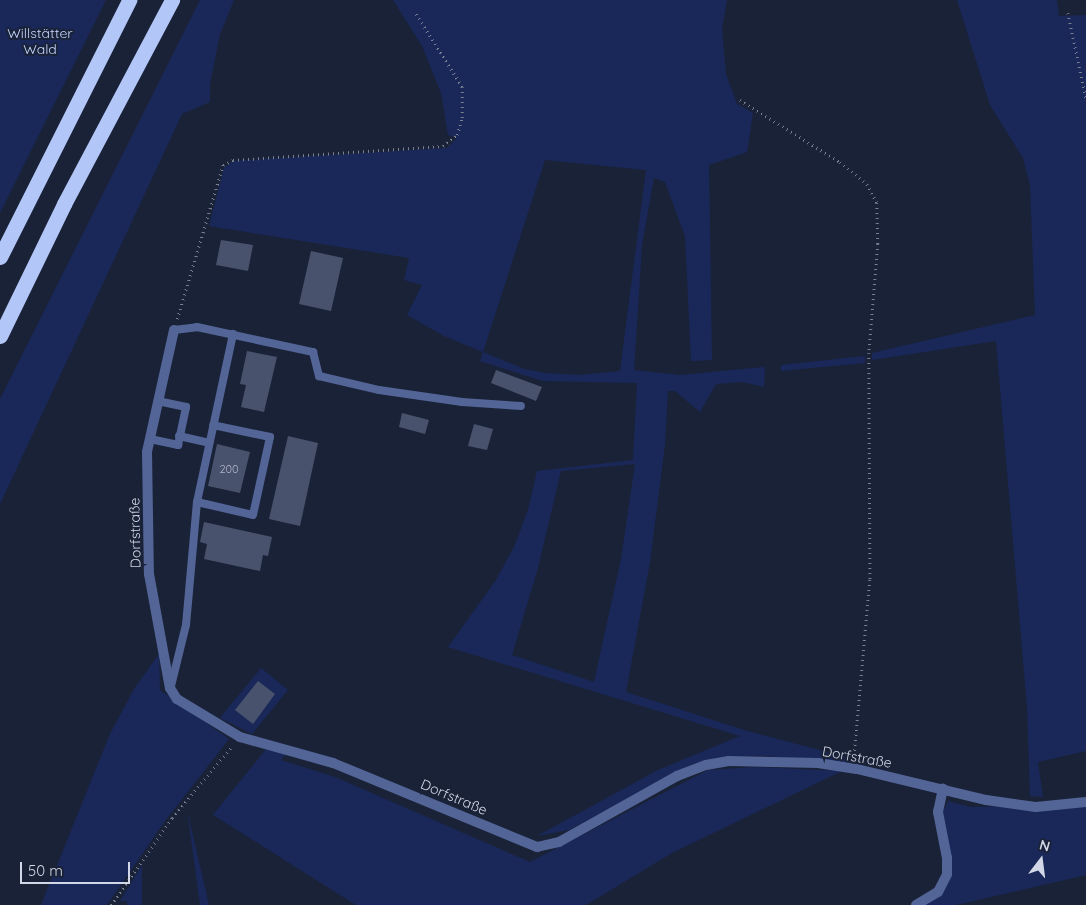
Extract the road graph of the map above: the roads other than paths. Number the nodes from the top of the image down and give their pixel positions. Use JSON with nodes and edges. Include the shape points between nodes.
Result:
{"nodes":[{"id":1,"x":129,"y":0,"type":"edge"},
{"id":2,"x":172,"y":0,"type":"edge"},
{"id":3,"x":0,"y":257,"type":"edge"},
{"id":4,"x":174,"y":330,"type":"joint"},
{"id":5,"x":233,"y":334,"type":"junction"},
{"id":6,"x":0,"y":336,"type":"edge"},
{"id":7,"x":158,"y":401,"type":"junction"},
{"id":8,"x":521,"y":406,"type":"dead end"},
{"id":9,"x":213,"y":425,"type":"junction"},
{"id":10,"x":179,"y":436,"type":"junction"},
{"id":11,"x":150,"y":439,"type":"junction"},
{"id":12,"x":209,"y":443,"type":"junction"},
{"id":13,"x":196,"y":502,"type":"junction"},
{"id":14,"x":170,"y":688,"type":"junction"},
{"id":15,"x":943,"y":789,"type":"junction"},
{"id":16,"x":1086,"y":802,"type":"edge"},
{"id":17,"x":916,"y":905,"type":"edge"}],
"edges":[{"from":1,"to":3,"type":"highway"},
{"from":2,"to":6,"type":"highway","via":[[64,204]]},
{"from":4,"to":5,"type":"lane","via":[[197,326]]},
{"from":4,"to":7,"type":"street","name":"Dorfstraße"},
{"from":5,"to":8,"type":"lane","via":[[314,352],[319,376],[379,390],[462,402]]},
{"from":5,"to":9,"type":"lane"},
{"from":7,"to":10,"type":"lane","via":[[186,407]]},
{"from":7,"to":11,"type":"street","name":"Dorfstraße"},
{"from":9,"to":12,"type":"lane"},
{"from":9,"to":13,"type":"lane","via":[[270,437],[256,505],[253,515]]},
{"from":10,"to":11,"type":"lane","via":[[178,445]]},
{"from":10,"to":12,"type":"lane"},
{"from":11,"to":14,"type":"street","name":"Dorfstraße","via":[[147,452],[149,574]]},
{"from":12,"to":13,"type":"lane"},
{"from":13,"to":14,"type":"lane","via":[[186,625]]},
{"from":14,"to":15,"type":"street","name":"Dorfstraße","via":[[177,699],[240,737],[333,763],[537,847],[559,842],[677,776],[706,765],[729,761],[818,763]]},
{"from":15,"to":16,"type":"street","name":"Dorfstraße","via":[[986,800],[1036,806]]},
{"from":15,"to":17,"type":"street","via":[[938,812],[947,874],[938,892]]}]}
